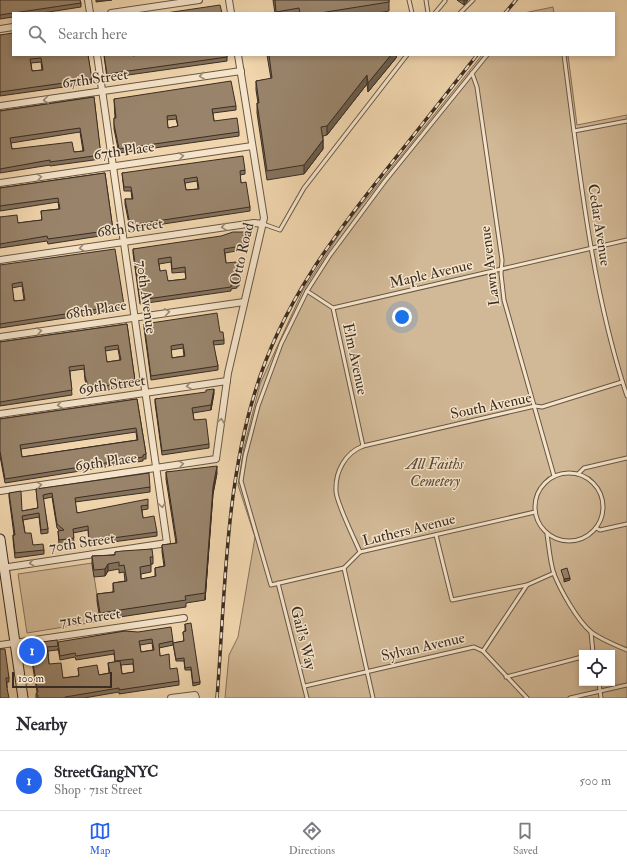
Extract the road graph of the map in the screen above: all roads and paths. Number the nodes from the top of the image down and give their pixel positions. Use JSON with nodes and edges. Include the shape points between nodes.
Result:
{"nodes":[{"id":1,"x":88,"y":0,"type":"edge"},
{"id":2,"x":199,"y":0,"type":"edge"},
{"id":3,"x":229,"y":0,"type":"edge"},
{"id":4,"x":409,"y":0,"type":"edge"},
{"id":5,"x":426,"y":0,"type":"edge"},
{"id":6,"x":445,"y":0,"type":"edge"},
{"id":7,"x":473,"y":0,"type":"edge"},
{"id":8,"x":90,"y":12,"type":"edge"},
{"id":9,"x":118,"y":12,"type":"edge"},
{"id":10,"x":232,"y":12,"type":"edge"},
{"id":11,"x":412,"y":12,"type":"edge"},
{"id":12,"x":428,"y":12,"type":"edge"},
{"id":13,"x":436,"y":12,"type":"edge"},
{"id":14,"x":461,"y":12,"type":"edge"},
{"id":15,"x":12,"y":27,"type":"edge"},
{"id":16,"x":0,"y":29,"type":"edge"},
{"id":17,"x":97,"y":56,"type":"edge"},
{"id":18,"x":238,"y":56,"type":"edge"},
{"id":19,"x":406,"y":56,"type":"edge"},
{"id":20,"x":486,"y":56,"type":"edge"},
{"id":21,"x":564,"y":56,"type":"edge"},
{"id":22,"x":241,"y":71,"type":"junction"},
{"id":23,"x":472,"y":73,"type":"junction"},
{"id":24,"x":102,"y":91,"type":"junction"},
{"id":25,"x":0,"y":106,"type":"edge"},
{"id":26,"x":627,"y":121,"type":"edge"},
{"id":27,"x":574,"y":131,"type":"junction"},
{"id":28,"x":252,"y":146,"type":"junction"},
{"id":29,"x":113,"y":166,"type":"junction"},
{"id":30,"x":0,"y":183,"type":"edge"},
{"id":31,"x":263,"y":224,"type":"junction"},
{"id":32,"x":627,"y":240,"type":"edge"},
{"id":33,"x":125,"y":242,"type":"junction"},
{"id":34,"x":592,"y":248,"type":"junction"},
{"id":35,"x":0,"y":260,"type":"edge"},
{"id":36,"x":501,"y":269,"type":"junction"},
{"id":37,"x":307,"y":291,"type":"junction"},
{"id":38,"x":244,"y":302,"type":"junction"},
{"id":39,"x":333,"y":308,"type":"junction"},
{"id":40,"x":135,"y":317,"type":"junction"},
{"id":41,"x":0,"y":337,"type":"edge"},
{"id":42,"x":227,"y":381,"type":"junction"},
{"id":43,"x":622,"y":382,"type":"junction"},
{"id":44,"x":146,"y":393,"type":"junction"},
{"id":45,"x":627,"y":396,"type":"edge"},
{"id":46,"x":535,"y":406,"type":"junction"},
{"id":47,"x":0,"y":414,"type":"edge"},
{"id":48,"x":363,"y":446,"type":"junction"},
{"id":49,"x":627,"y":458,"type":"edge"},
{"id":50,"x":216,"y":459,"type":"joint"},
{"id":51,"x":157,"y":468,"type":"junction"},
{"id":52,"x":578,"y":474,"type":"junction"},
{"id":53,"x":554,"y":476,"type":"junction"},
{"id":54,"x":0,"y":491,"type":"edge"},
{"id":55,"x":535,"y":512,"type":"junction"},
{"id":56,"x":627,"y":524,"type":"edge"},
{"id":57,"x":596,"y":528,"type":"junction"},
{"id":58,"x":436,"y":534,"type":"junction"},
{"id":59,"x":547,"y":534,"type":"junction"},
{"id":60,"x":0,"y":539,"type":"edge"},
{"id":61,"x":167,"y":543,"type":"joint"},
{"id":62,"x":360,"y":552,"type":"junction"},
{"id":63,"x":2,"y":568,"type":"edge"},
{"id":64,"x":344,"y":568,"type":"junction"},
{"id":65,"x":554,"y":573,"type":"junction"},
{"id":66,"x":278,"y":583,"type":"junction"},
{"id":67,"x":527,"y":585,"type":"junction"},
{"id":68,"x":184,"y":618,"type":"dead end"},
{"id":69,"x":591,"y":632,"type":"junction"},
{"id":70,"x":15,"y":643,"type":"junction"},
{"id":71,"x":0,"y":645,"type":"edge"},
{"id":72,"x":593,"y":650,"type":"edge"},
{"id":73,"x":627,"y":650,"type":"edge"},
{"id":74,"x":483,"y":652,"type":"junction"},
{"id":75,"x":579,"y":658,"type":"edge"},
{"id":76,"x":367,"y":671,"type":"junction"},
{"id":77,"x":506,"y":677,"type":"junction"},
{"id":78,"x":627,"y":685,"type":"edge"},
{"id":79,"x":305,"y":686,"type":"junction"},
{"id":80,"x":599,"y":686,"type":"edge"},
{"id":81,"x":600,"y":691,"type":"junction"},
{"id":82,"x":195,"y":696,"type":"edge"},
{"id":83,"x":23,"y":698,"type":"edge"},
{"id":84,"x":171,"y":698,"type":"edge"},
{"id":85,"x":307,"y":698,"type":"edge"},
{"id":86,"x":373,"y":698,"type":"edge"},
{"id":87,"x":527,"y":698,"type":"edge"},
{"id":88,"x":570,"y":698,"type":"edge"},
{"id":89,"x":601,"y":698,"type":"edge"}],
"edges":[{"from":1,"to":8,"type":"street"},
{"from":2,"to":9,"type":"street"},
{"from":3,"to":10,"type":"street"},
{"from":4,"to":11,"type":"lane"},
{"from":5,"to":12,"type":"lane"},
{"from":6,"to":13,"type":"lane"},
{"from":7,"to":14,"type":"lane"},
{"from":15,"to":16,"type":"street"},
{"from":17,"to":24,"type":"street","name":"70th Avenue"},
{"from":18,"to":22,"type":"street","name":"Otto Road"},
{"from":19,"to":31,"type":"lane","via":[[304,188],[280,230]]},
{"from":20,"to":23,"type":"lane"},
{"from":21,"to":27,"type":"lane","name":"Cedar Avenue"},
{"from":22,"to":24,"type":"street","name":"67th Street","one_way":true},
{"from":22,"to":28,"type":"street","name":"Otto Road"},
{"from":23,"to":36,"type":"lane","name":"Lawn Avenue","via":[[478,95],[502,260]]},
{"from":23,"to":37,"type":"lane","via":[[385,180]]},
{"from":24,"to":25,"type":"street","name":"67th Street","one_way":true},
{"from":24,"to":29,"type":"street","name":"70th Avenue"},
{"from":26,"to":27,"type":"lane"},
{"from":27,"to":34,"type":"lane","name":"Cedar Avenue"},
{"from":29,"to":28,"type":"street","name":"67th Place","one_way":true},
{"from":28,"to":31,"type":"street","name":"Otto Road","via":[[265,213]]},
{"from":30,"to":29,"type":"street","name":"67th Place","one_way":true},
{"from":29,"to":33,"type":"street","name":"70th Avenue"},
{"from":31,"to":33,"type":"street","name":"68th Street","one_way":true,"via":[[254,223]]},
{"from":31,"to":38,"type":"street","name":"Otto Road"},
{"from":32,"to":34,"type":"lane","name":"Maple Avenue"},
{"from":33,"to":35,"type":"street","name":"68th Street","one_way":true},
{"from":33,"to":40,"type":"street","name":"70th Avenue"},
{"from":34,"to":36,"type":"lane","name":"Maple Avenue"},
{"from":34,"to":43,"type":"lane","name":"Cedar Avenue","via":[[604,315]]},
{"from":36,"to":39,"type":"lane","name":"Maple Avenue"},
{"from":36,"to":46,"type":"lane","name":"Lawn Avenue","via":[[504,300]]},
{"from":37,"to":39,"type":"lane","name":"Elm Avenue"},
{"from":37,"to":66,"type":"lane","via":[[269,374],[250,435],[241,481],[271,584]]},
{"from":40,"to":38,"type":"street","name":"68th Place","one_way":true},
{"from":38,"to":42,"type":"street","name":"Otto Road"},
{"from":39,"to":48,"type":"lane","name":"Elm Avenue"},
{"from":41,"to":40,"type":"street","name":"68th Place","one_way":true},
{"from":40,"to":44,"type":"street","name":"70th Avenue"},
{"from":42,"to":44,"type":"street","name":"69th Street","one_way":true},
{"from":50,"to":42,"type":"street","name":"Otto Road","one_way":true},
{"from":43,"to":45,"type":"lane","name":"Cedar Avenue"},
{"from":43,"to":46,"type":"lane","name":"South Avenue","via":[[542,407]]},
{"from":44,"to":47,"type":"street","name":"69th Street","one_way":true},
{"from":44,"to":51,"type":"street","name":"70th Avenue"},
{"from":46,"to":48,"type":"lane","name":"South Avenue"},
{"from":46,"to":53,"type":"lane","name":"Lawn Avenue"},
{"from":48,"to":62,"type":"lane","via":[[353,450],[341,466],[336,492]]},
{"from":49,"to":52,"type":"lane","via":[[584,468]]},
{"from":51,"to":50,"type":"street","name":"69th Place","one_way":true},
{"from":54,"to":51,"type":"street","name":"69th Place","one_way":true},
{"from":51,"to":61,"type":"street","name":"70th Avenue","one_way":true},
{"from":52,"to":53,"type":"lane","via":[[568,472]]},
{"from":52,"to":57,"type":"lane","via":[[588,478],[602,495],[602,517]]},
{"from":53,"to":55,"type":"lane","via":[[539,491],[535,501]]},
{"from":55,"to":58,"type":"lane","name":"Luthers Avenue"},
{"from":55,"to":59,"type":"lane","via":[[541,528]]},
{"from":56,"to":57,"type":"lane","via":[[600,530]]},
{"from":57,"to":59,"type":"lane","via":[[571,542]]},
{"from":58,"to":62,"type":"lane","name":"Luthers Avenue"},
{"from":58,"to":67,"type":"lane","via":[[452,600]]},
{"from":59,"to":65,"type":"lane"},
{"from":60,"to":63,"type":"main road"},
{"from":61,"to":63,"type":"street","name":"70th Street","one_way":true},
{"from":62,"to":64,"type":"lane","name":"Luthers Avenue"},
{"from":63,"to":70,"type":"main road"},
{"from":64,"to":66,"type":"lane"},
{"from":64,"to":76,"type":"lane"},
{"from":65,"to":67,"type":"lane"},
{"from":65,"to":69,"type":"lane","via":[[565,596]]},
{"from":66,"to":79,"type":"lane","name":"Gail's Way"},
{"from":67,"to":74,"type":"lane"},
{"from":68,"to":70,"type":"street","name":"71st Street"},
{"from":69,"to":72,"type":"lane"},
{"from":69,"to":73,"type":"lane"},
{"from":70,"to":71,"type":"street","name":"71st Street"},
{"from":70,"to":83,"type":"main road"},
{"from":74,"to":76,"type":"lane","name":"Sylvan Avenue","via":[[474,647]]},
{"from":74,"to":77,"type":"lane","name":"Sylvan Avenue"},
{"from":75,"to":77,"type":"lane"},
{"from":76,"to":79,"type":"lane","name":"Sylvan Avenue"},
{"from":76,"to":86,"type":"lane"},
{"from":77,"to":87,"type":"lane","name":"Sylvan Avenue"},
{"from":78,"to":81,"type":"lane"},
{"from":79,"to":85,"type":"lane","name":"Gail's Way"},
{"from":80,"to":81,"type":"lane"},
{"from":81,"to":88,"type":"lane"},
{"from":81,"to":89,"type":"lane"},
{"from":82,"to":84,"type":"street"}]}
